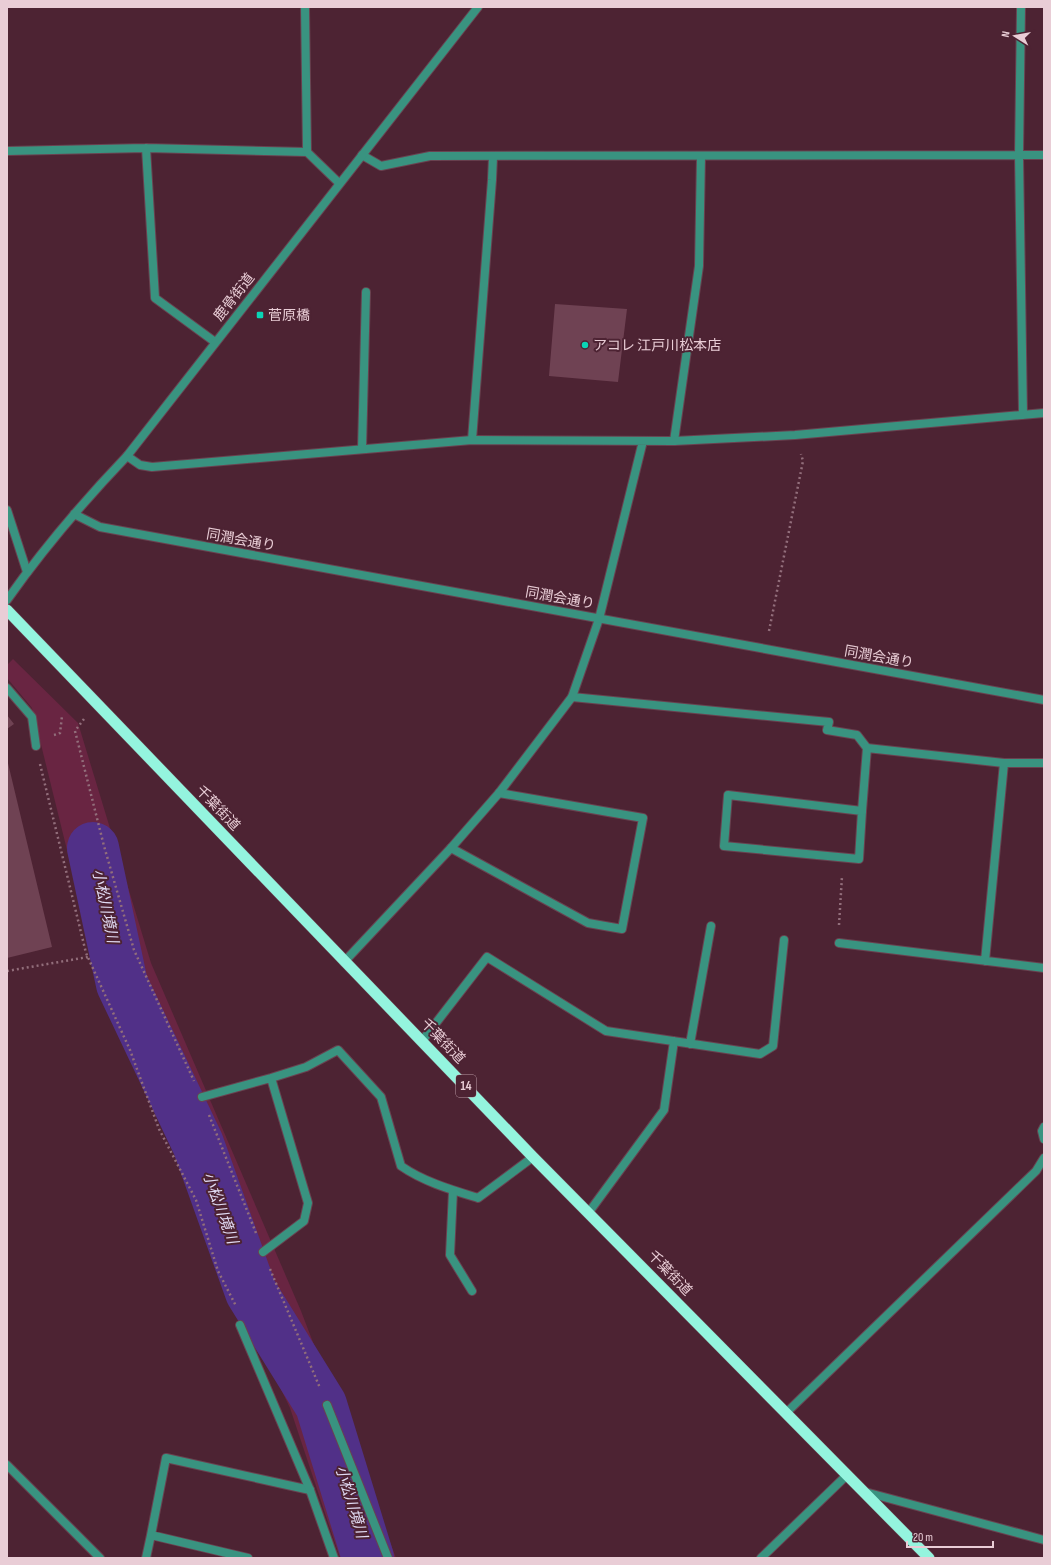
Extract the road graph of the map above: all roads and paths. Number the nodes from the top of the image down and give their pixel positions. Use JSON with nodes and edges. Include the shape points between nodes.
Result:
{"nodes":[{"id":1,"x":305,"y":7,"type":"edge"},
{"id":2,"x":478,"y":7,"type":"edge"},
{"id":3,"x":1021,"y":7,"type":"edge"},
{"id":4,"x":146,"y":148,"type":"junction"},
{"id":5,"x":7,"y":151,"type":"edge"},
{"id":6,"x":307,"y":152,"type":"junction"},
{"id":7,"x":362,"y":155,"type":"junction"},
{"id":8,"x":1019,"y":155,"type":"junction"},
{"id":9,"x":1044,"y":155,"type":"edge"},
{"id":10,"x":492,"y":156,"type":"junction"},
{"id":11,"x":701,"y":156,"type":"junction"},
{"id":12,"x":339,"y":183,"type":"junction"},
{"id":13,"x":366,"y":292,"type":"dead end"},
{"id":14,"x":215,"y":342,"type":"junction"},
{"id":15,"x":1044,"y":414,"type":"edge"},
{"id":16,"x":1023,"y":415,"type":"junction"},
{"id":17,"x":795,"y":435,"type":"junction"},
{"id":18,"x":472,"y":440,"type":"junction"},
{"id":19,"x":643,"y":441,"type":"junction"},
{"id":20,"x":674,"y":441,"type":"junction"},
{"id":21,"x":362,"y":449,"type":"junction"},
{"id":22,"x":127,"y":456,"type":"junction"},
{"id":23,"x":7,"y":510,"type":"edge"},
{"id":24,"x":74,"y":514,"type":"junction"},
{"id":25,"x":27,"y":572,"type":"junction"},
{"id":26,"x":7,"y":600,"type":"edge"},
{"id":27,"x":7,"y":610,"type":"edge"},
{"id":28,"x":599,"y":618,"type":"junction"},
{"id":29,"x":767,"y":649,"type":"junction"},
{"id":30,"x":7,"y":688,"type":"edge"},
{"id":31,"x":572,"y":697,"type":"junction"},
{"id":32,"x":1044,"y":700,"type":"edge"},
{"id":33,"x":96,"y":703,"type":"junction"},
{"id":34,"x":62,"y":716,"type":"dead end"},
{"id":35,"x":60,"y":733,"type":"dead end"},
{"id":36,"x":36,"y":746,"type":"joint"},
{"id":37,"x":867,"y":748,"type":"junction"},
{"id":38,"x":1004,"y":762,"type":"junction"},
{"id":39,"x":1044,"y":763,"type":"edge"},
{"id":40,"x":499,"y":793,"type":"junction"},
{"id":41,"x":862,"y":811,"type":"junction"},
{"id":42,"x":450,"y":848,"type":"junction"},
{"id":43,"x":843,"y":857,"type":"junction"},
{"id":44,"x":711,"y":926,"type":"dead end"},
{"id":45,"x":784,"y":940,"type":"dead end"},
{"id":46,"x":839,"y":943,"type":"joint"},
{"id":47,"x":88,"y":957,"type":"junction"},
{"id":48,"x":985,"y":961,"type":"junction"},
{"id":49,"x":344,"y":962,"type":"junction"},
{"id":50,"x":1044,"y":968,"type":"edge"},
{"id":51,"x":7,"y":971,"type":"edge"},
{"id":52,"x":422,"y":1041,"type":"junction"},
{"id":53,"x":674,"y":1041,"type":"junction"},
{"id":54,"x":690,"y":1044,"type":"junction"},
{"id":55,"x":271,"y":1078,"type":"junction"},
{"id":56,"x":202,"y":1097,"type":"junction"},
{"id":57,"x":1044,"y":1127,"type":"edge"},
{"id":58,"x":1044,"y":1138,"type":"edge"},
{"id":59,"x":533,"y":1157,"type":"junction"},
{"id":60,"x":1044,"y":1158,"type":"edge"},
{"id":61,"x":453,"y":1191,"type":"junction"},
{"id":62,"x":589,"y":1212,"type":"junction"},
{"id":63,"x":263,"y":1252,"type":"junction"},
{"id":64,"x":472,"y":1291,"type":"dead end"},
{"id":65,"x":240,"y":1325,"type":"joint"},
{"id":66,"x":327,"y":1405,"type":"joint"},
{"id":67,"x":786,"y":1413,"type":"junction"},
{"id":68,"x":7,"y":1465,"type":"edge"},
{"id":69,"x":847,"y":1475,"type":"junction"},
{"id":70,"x":310,"y":1490,"type":"junction"},
{"id":71,"x":865,"y":1492,"type":"junction"},
{"id":72,"x":151,"y":1535,"type":"junction"},
{"id":73,"x":1044,"y":1540,"type":"edge"},
{"id":74,"x":100,"y":1558,"type":"edge"},
{"id":75,"x":146,"y":1558,"type":"edge"},
{"id":76,"x":248,"y":1558,"type":"edge"},
{"id":77,"x":334,"y":1558,"type":"edge"},
{"id":78,"x":388,"y":1558,"type":"edge"},
{"id":79,"x":761,"y":1558,"type":"edge"},
{"id":80,"x":929,"y":1558,"type":"edge"}],
"edges":[{"from":1,"to":6,"type":"street"},
{"from":2,"to":7,"type":"street","name":"鹿骨街道"},
{"from":3,"to":8,"type":"street"},
{"from":4,"to":5,"type":"street"},
{"from":4,"to":6,"type":"street"},
{"from":4,"to":14,"type":"street","via":[[155,298]]},
{"from":6,"to":12,"type":"street"},
{"from":7,"to":10,"type":"street","via":[[381,166],[430,156]]},
{"from":7,"to":12,"type":"street","name":"鹿骨街道"},
{"from":8,"to":9,"type":"street"},
{"from":8,"to":11,"type":"street"},
{"from":8,"to":16,"type":"street"},
{"from":10,"to":11,"type":"street"},
{"from":10,"to":18,"type":"street"},
{"from":11,"to":20,"type":"street","via":[[699,266]]},
{"from":12,"to":14,"type":"street","name":"鹿骨街道"},
{"from":13,"to":21,"type":"street"},
{"from":14,"to":22,"type":"street","name":"鹿骨街道"},
{"from":15,"to":16,"type":"street"},
{"from":16,"to":17,"type":"street"},
{"from":17,"to":20,"type":"street"},
{"from":17,"to":29,"type":"path","via":[[803,461]]},
{"from":18,"to":19,"type":"street"},
{"from":18,"to":21,"type":"street"},
{"from":19,"to":20,"type":"street"},
{"from":19,"to":28,"type":"street"},
{"from":21,"to":22,"type":"street","via":[[152,467],[140,465]]},
{"from":22,"to":24,"type":"street","name":"鹿骨街道"},
{"from":23,"to":25,"type":"street"},
{"from":24,"to":25,"type":"street","name":"鹿骨街道"},
{"from":24,"to":28,"type":"street","name":"同潤会通り","via":[[100,527]]},
{"from":25,"to":26,"type":"street","name":"鹿骨街道"},
{"from":27,"to":33,"type":"highway","name":"千葉街道","number":"14"},
{"from":28,"to":29,"type":"street","name":"同潤会通り"},
{"from":28,"to":31,"type":"street"},
{"from":29,"to":32,"type":"street","name":"同潤会通り"},
{"from":30,"to":36,"type":"street","via":[[32,717]]},
{"from":31,"to":37,"type":"street","via":[[829,722],[827,730],[857,735]]},
{"from":31,"to":40,"type":"street"},
{"from":33,"to":49,"type":"highway","name":"千葉街道","number":"14"},
{"from":33,"to":56,"type":"path","via":[[76,731],[104,846],[134,950]]},
{"from":34,"to":35,"type":"path"},
{"from":36,"to":47,"type":"path"},
{"from":37,"to":38,"type":"street"},
{"from":37,"to":41,"type":"street"},
{"from":38,"to":39,"type":"street"},
{"from":38,"to":48,"type":"street"},
{"from":40,"to":42,"type":"street"},
{"from":40,"to":42,"type":"street","via":[[643,818],[622,929],[588,923]]},
{"from":41,"to":43,"type":"street","via":[[858,859]]},
{"from":41,"to":43,"type":"street","via":[[728,795],[724,846]]},
{"from":42,"to":49,"type":"street"},
{"from":43,"to":46,"type":"path"},
{"from":44,"to":54,"type":"street"},
{"from":45,"to":54,"type":"street","via":[[773,1046],[760,1054]]},
{"from":46,"to":48,"type":"street"},
{"from":47,"to":51,"type":"path"},
{"from":47,"to":65,"type":"path","via":[[130,1050],[159,1128],[196,1200],[218,1271],[241,1315]]},
{"from":48,"to":50,"type":"street"},
{"from":49,"to":52,"type":"highway","name":"千葉街道","number":"14"},
{"from":52,"to":53,"type":"street","via":[[487,957],[606,1031]]},
{"from":52,"to":59,"type":"highway","name":"千葉街道","number":"14"},
{"from":53,"to":54,"type":"street"},
{"from":53,"to":62,"type":"street","via":[[664,1110]]},
{"from":55,"to":56,"type":"street"},
{"from":55,"to":61,"type":"street","via":[[306,1067],[338,1050],[381,1098],[401,1166]]},
{"from":55,"to":63,"type":"street","via":[[308,1203],[304,1221]]},
{"from":56,"to":63,"type":"path"},
{"from":57,"to":58,"type":"street"},
{"from":59,"to":61,"type":"street","via":[[478,1198]]},
{"from":59,"to":62,"type":"highway","name":"千葉街道","number":"14"},
{"from":60,"to":67,"type":"street","via":[[1036,1171]]},
{"from":61,"to":64,"type":"street","via":[[450,1255]]},
{"from":62,"to":67,"type":"highway","name":"千葉街道","number":"14"},
{"from":63,"to":66,"type":"path"},
{"from":65,"to":70,"type":"street"},
{"from":66,"to":78,"type":"street"},
{"from":67,"to":69,"type":"highway","name":"千葉街道","number":"14"},
{"from":68,"to":74,"type":"street"},
{"from":69,"to":71,"type":"highway","name":"千葉街道","number":"14"},
{"from":69,"to":79,"type":"street"},
{"from":70,"to":72,"type":"street","via":[[166,1458]]},
{"from":70,"to":77,"type":"street"},
{"from":71,"to":73,"type":"street"},
{"from":71,"to":80,"type":"highway","name":"千葉街道","number":"14"},
{"from":72,"to":75,"type":"street"},
{"from":72,"to":76,"type":"street"}]}
